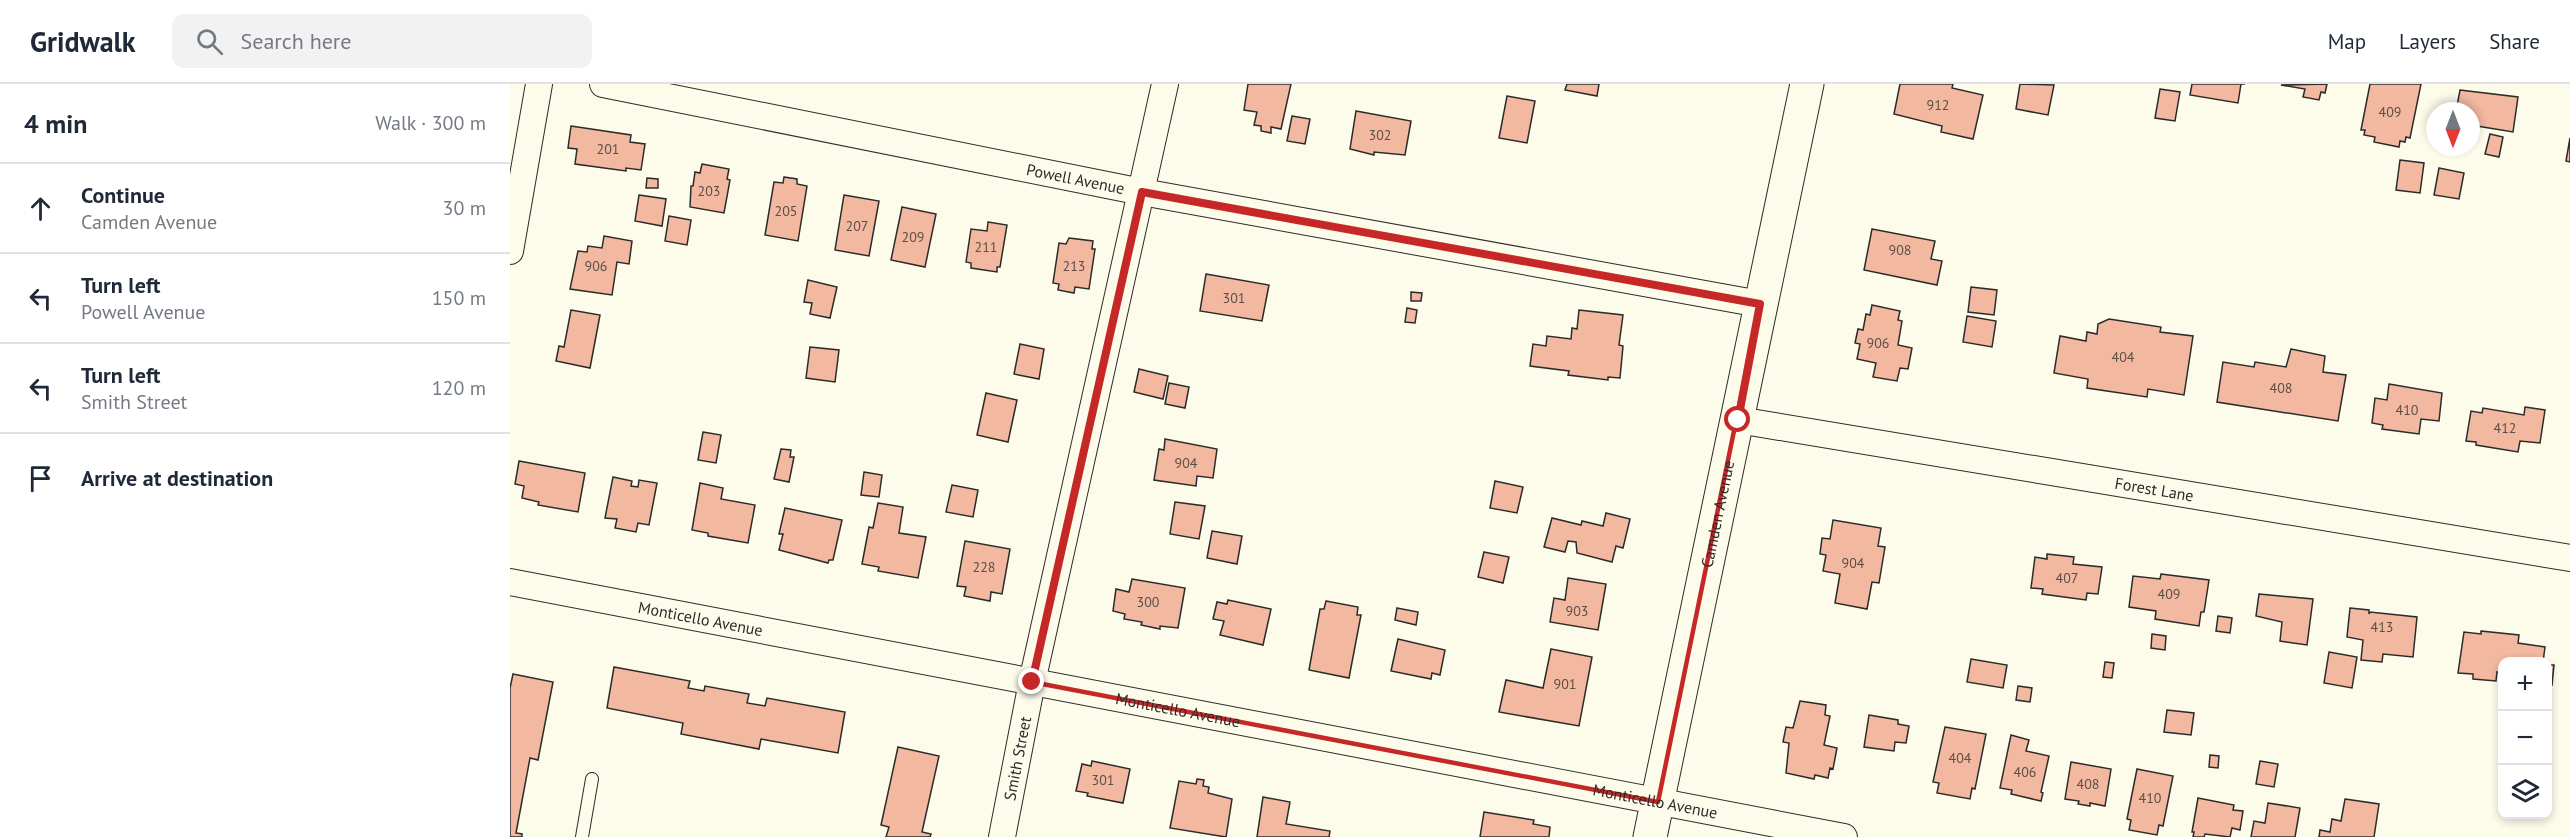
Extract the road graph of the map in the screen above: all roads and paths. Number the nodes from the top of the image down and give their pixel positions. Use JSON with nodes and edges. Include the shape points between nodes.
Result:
{"nodes":[{"id":1,"x":539,"y":84,"type":"edge"},
{"id":2,"x":603,"y":84,"type":"edge"},
{"id":3,"x":1165,"y":84,"type":"edge"},
{"id":4,"x":1807,"y":84,"type":"edge"},
{"id":5,"x":1142,"y":192,"type":"junction"},
{"id":6,"x":510,"y":251,"type":"edge"},
{"id":7,"x":1760,"y":304,"type":"junction"},
{"id":8,"x":1738,"y":420,"type":"junction"},
{"id":9,"x":2570,"y":558,"type":"edge"},
{"id":10,"x":510,"y":582,"type":"edge"},
{"id":11,"x":1032,"y":682,"type":"junction"},
{"id":12,"x":592,"y":779,"type":"dead end"},
{"id":13,"x":1658,"y":802,"type":"junction"},
{"id":14,"x":582,"y":837,"type":"edge"},
{"id":15,"x":1002,"y":837,"type":"edge"},
{"id":16,"x":1650,"y":837,"type":"edge"},
{"id":17,"x":1844,"y":837,"type":"edge"}],
"edges":[{"from":1,"to":6,"type":"street"},
{"from":2,"to":5,"type":"street","name":"Powell Avenue"},
{"from":3,"to":5,"type":"street","name":"Smith Street"},
{"from":4,"to":7,"type":"street","name":"Camden Avenue"},
{"from":5,"to":7,"type":"street","name":"Powell Avenue"},
{"from":5,"to":11,"type":"street","name":"Smith Street"},
{"from":7,"to":8,"type":"street","name":"Camden Avenue"},
{"from":8,"to":9,"type":"street","name":"Forest Lane"},
{"from":8,"to":13,"type":"street","name":"Camden Avenue"},
{"from":10,"to":11,"type":"street","name":"Monticello Avenue"},
{"from":11,"to":13,"type":"street","name":"Monticello Avenue"},
{"from":11,"to":15,"type":"street","name":"Smith Street"},
{"from":12,"to":14,"type":"lane"},
{"from":13,"to":16,"type":"street","name":"Camden Avenue"},
{"from":13,"to":17,"type":"street","name":"Monticello Avenue"}]}
